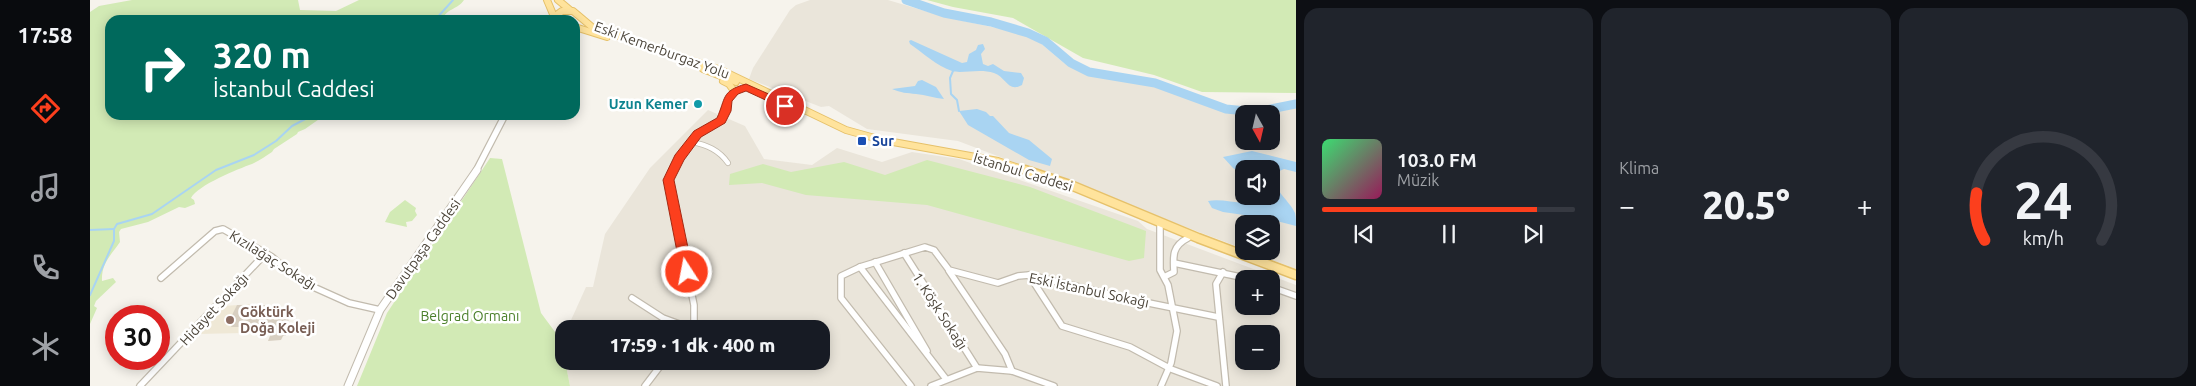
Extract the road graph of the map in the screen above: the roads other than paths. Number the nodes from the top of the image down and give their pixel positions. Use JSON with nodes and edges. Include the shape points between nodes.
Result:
{"nodes":[{"id":1,"x":547,"y":0,"type":"edge"},
{"id":2,"x":558,"y":0,"type":"edge"},
{"id":3,"x":570,"y":10,"type":"junction"},
{"id":4,"x":553,"y":15,"type":"edge"},
{"id":5,"x":557,"y":15,"type":"edge"},
{"id":6,"x":576,"y":15,"type":"edge"},
{"id":7,"x":580,"y":21,"type":"edge"},
{"id":8,"x":580,"y":30,"type":"edge"},
{"id":9,"x":706,"y":70,"type":"junction"},
{"id":10,"x":744,"y":84,"type":"junction"},
{"id":11,"x":734,"y":91,"type":"junction"},
{"id":12,"x":503,"y":120,"type":"edge"},
{"id":13,"x":692,"y":142,"type":"junction"},
{"id":14,"x":728,"y":163,"type":"dead end"},
{"id":15,"x":1160,"y":224,"type":"junction"},
{"id":16,"x":1188,"y":238,"type":"junction"},
{"id":17,"x":266,"y":253,"type":"junction"},
{"id":18,"x":904,"y":253,"type":"junction"},
{"id":19,"x":875,"y":262,"type":"junction"},
{"id":20,"x":1174,"y":263,"type":"junction"},
{"id":21,"x":860,"y":267,"type":"junction"},
{"id":22,"x":949,"y":270,"type":"junction"},
{"id":23,"x":1223,"y":272,"type":"junction"},
{"id":24,"x":1029,"y":275,"type":"junction"},
{"id":25,"x":1235,"y":275,"type":"edge"},
{"id":26,"x":1296,"y":275,"type":"edge"},
{"id":27,"x":1166,"y":276,"type":"junction"},
{"id":28,"x":161,"y":278,"type":"dead end"},
{"id":29,"x":1296,"y":280,"type":"edge"},
{"id":30,"x":1280,"y":290,"type":"edge"},
{"id":31,"x":1296,"y":296,"type":"edge"},
{"id":32,"x":632,"y":298,"type":"dead end"},
{"id":33,"x":1174,"y":306,"type":"junction"},
{"id":34,"x":380,"y":310,"type":"junction"},
{"id":35,"x":1218,"y":317,"type":"junction"},
{"id":36,"x":668,"y":320,"type":"edge"},
{"id":37,"x":695,"y":320,"type":"edge"},
{"id":38,"x":931,"y":358,"type":"junction"},
{"id":39,"x":977,"y":368,"type":"junction"},
{"id":40,"x":1171,"y":368,"type":"junction"},
{"id":41,"x":656,"y":370,"type":"edge"},
{"id":42,"x":1012,"y":371,"type":"junction"},
{"id":43,"x":946,"y":379,"type":"junction"},
{"id":44,"x":140,"y":386,"type":"edge"},
{"id":45,"x":348,"y":386,"type":"edge"},
{"id":46,"x":645,"y":386,"type":"edge"},
{"id":47,"x":911,"y":386,"type":"edge"},
{"id":48,"x":931,"y":386,"type":"edge"},
{"id":49,"x":1054,"y":386,"type":"edge"},
{"id":50,"x":1161,"y":386,"type":"edge"},
{"id":51,"x":1217,"y":386,"type":"edge"},
{"id":52,"x":1226,"y":386,"type":"edge"}],
"edges":[{"from":1,"to":4,"type":"main road"},
{"from":2,"to":3,"type":"main road","name":"Eski Kemerburgaz Yolu"},
{"from":3,"to":5,"type":"main road"},
{"from":3,"to":6,"type":"main road","name":"Eski Kemerburgaz Yolu"},
{"from":7,"to":10,"type":"main road","name":"Eski Kemerburgaz Yolu","via":[[721,70]]},
{"from":8,"to":9,"type":"main road","name":"Eski Kemerburgaz Yolu"},
{"from":9,"to":10,"type":"main road","name":"Eski Kemerburgaz Yolu"},
{"from":9,"to":11,"type":"main road","via":[[729,84]]},
{"from":10,"to":11,"type":"main road"},
{"from":10,"to":15,"type":"main road","name":"İstanbul Caddesi","via":[[835,128],[873,141],[998,163]]},
{"from":11,"to":13,"type":"street","via":[[721,121],[697,134]]},
{"from":12,"to":34,"type":"street","name":"Davutpaşa Caddesi","via":[[474,175]]},
{"from":13,"to":14,"type":"street","via":[[722,153]]},
{"from":13,"to":37,"type":"street","via":[[668,180]]},
{"from":15,"to":16,"type":"main road","name":"İstanbul Caddesi"},
{"from":15,"to":26,"type":"main road","name":"İstanbul Caddesi"},
{"from":15,"to":27,"type":"street","via":[[1160,270]]},
{"from":16,"to":20,"type":"street","via":[[1176,245],[1172,252]]},
{"from":16,"to":29,"type":"main road","name":"İstanbul Caddesi"},
{"from":17,"to":28,"type":"street","name":"Kızılağaç Sokağı","via":[[223,229],[215,231]]},
{"from":17,"to":34,"type":"street","name":"Kızılağaç Sokağı","via":[[300,281],[349,303]]},
{"from":17,"to":44,"type":"street","name":"Hidayet Sokağı"},
{"from":18,"to":19,"type":"street"},
{"from":18,"to":22,"type":"street","via":[[925,247],[934,250]]},
{"from":18,"to":39,"type":"street","name":"1. Köşk Sokağı"},
{"from":19,"to":21,"type":"street"},
{"from":19,"to":38,"type":"street"},
{"from":20,"to":23,"type":"street"},
{"from":20,"to":27,"type":"street","via":[[1174,272]]},
{"from":21,"to":38,"type":"street"},
{"from":21,"to":47,"type":"street","via":[[841,276],[841,298]]},
{"from":22,"to":24,"type":"street","name":"Eski İstanbul Sokağı","via":[[998,283]]},
{"from":22,"to":42,"type":"street"},
{"from":23,"to":25,"type":"street"},
{"from":23,"to":35,"type":"street","via":[[1216,284]]},
{"from":24,"to":33,"type":"street","name":"Eski İstanbul Sokağı","via":[[1129,299]]},
{"from":24,"to":40,"type":"street","via":[[1062,326],[1130,347]]},
{"from":27,"to":33,"type":"street"},
{"from":30,"to":31,"type":"street"},
{"from":32,"to":36,"type":"street"},
{"from":33,"to":35,"type":"street","name":"Eski İstanbul Sokağı"},
{"from":33,"to":40,"type":"street","via":[[1177,342]]},
{"from":34,"to":45,"type":"street","name":"Davutpaşa Caddesi"},
{"from":35,"to":52,"type":"street"},
{"from":38,"to":43,"type":"street"},
{"from":39,"to":42,"type":"street"},
{"from":39,"to":43,"type":"street"},
{"from":40,"to":50,"type":"street"},
{"from":40,"to":51,"type":"street"},
{"from":41,"to":46,"type":"street"},
{"from":42,"to":49,"type":"street"},
{"from":43,"to":48,"type":"street"}]}
